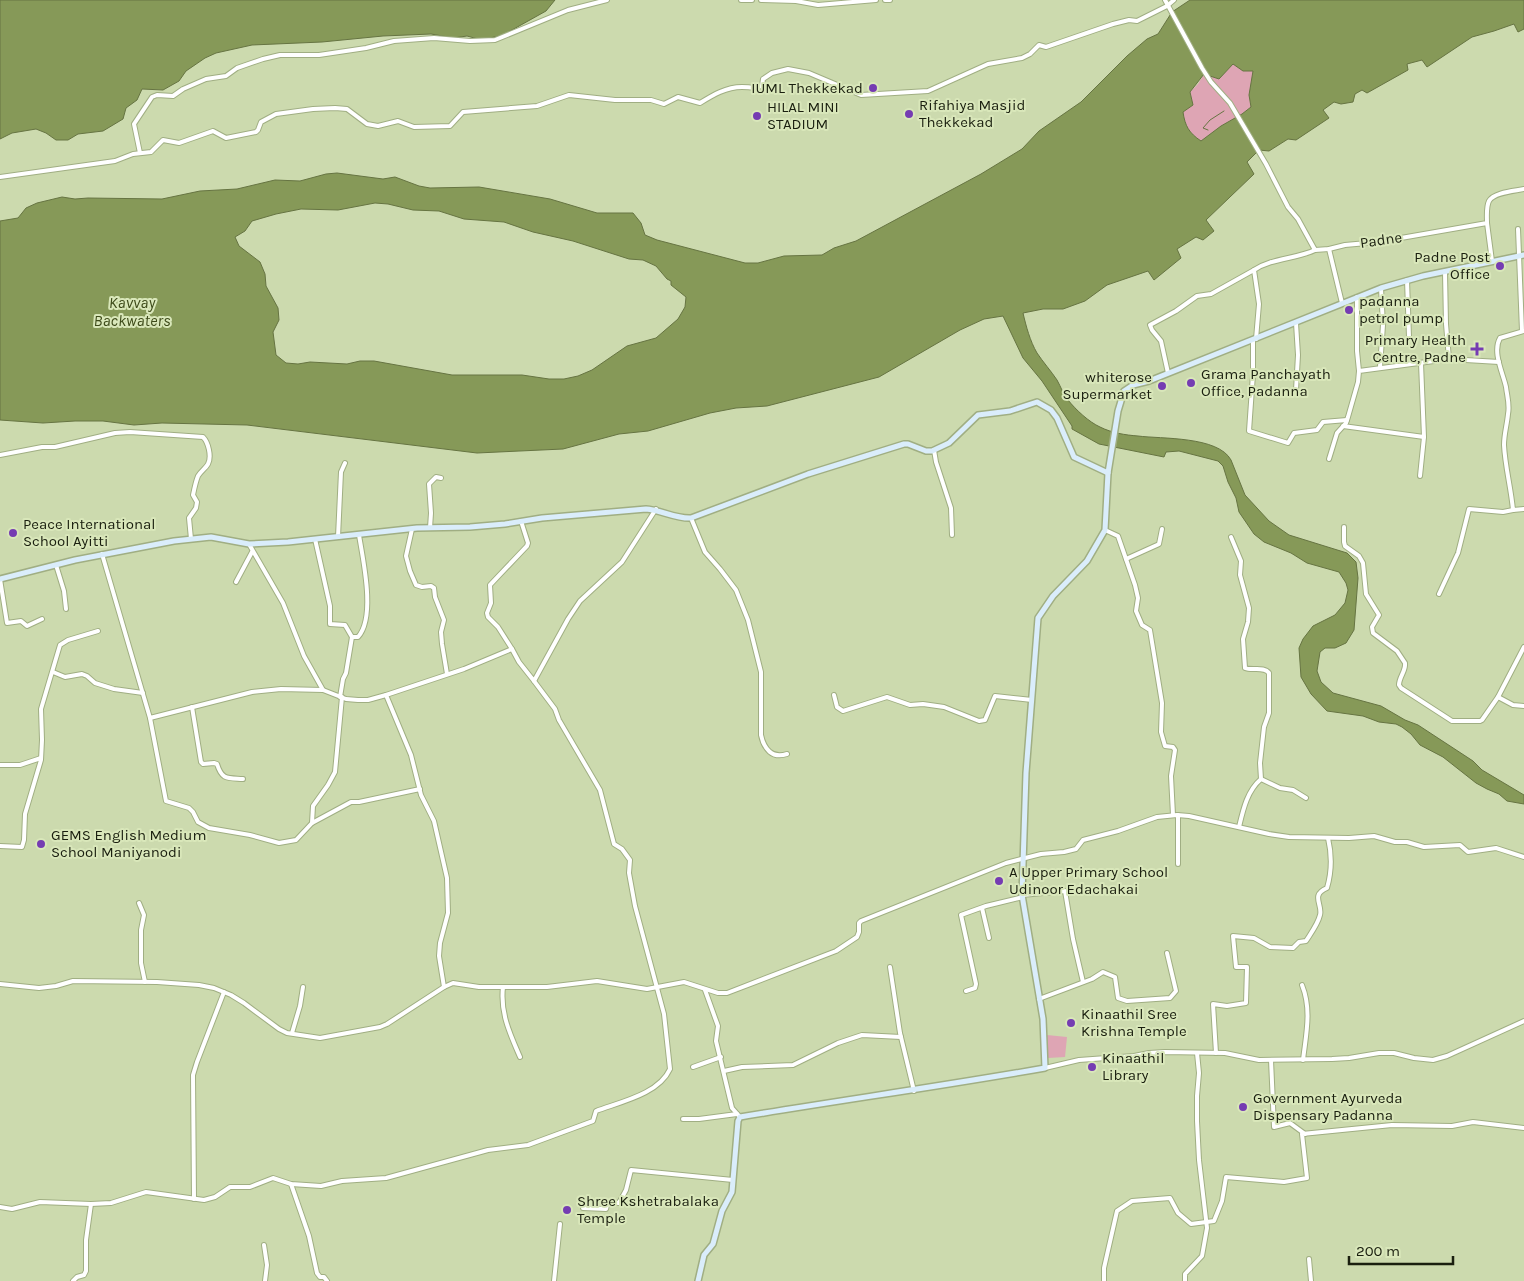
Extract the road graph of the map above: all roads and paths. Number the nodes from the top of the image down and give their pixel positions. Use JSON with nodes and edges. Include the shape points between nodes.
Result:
{"nodes":[{"id":1,"x":607,"y":0,"type":"edge"},
{"id":2,"x":741,"y":0,"type":"edge"},
{"id":3,"x":752,"y":0,"type":"edge"},
{"id":4,"x":761,"y":0,"type":"edge"},
{"id":5,"x":876,"y":0,"type":"edge"},
{"id":6,"x":885,"y":0,"type":"edge"},
{"id":7,"x":890,"y":0,"type":"edge"},
{"id":8,"x":1165,"y":0,"type":"edge"},
{"id":9,"x":1174,"y":0,"type":"edge"},
{"id":10,"x":1167,"y":6,"type":"junction"},
{"id":11,"x":140,"y":153,"type":"junction"},
{"id":12,"x":0,"y":177,"type":"edge"},
{"id":13,"x":1524,"y":189,"type":"edge"},
{"id":14,"x":1487,"y":223,"type":"junction"},
{"id":15,"x":1518,"y":229,"type":"dead end"},
{"id":16,"x":1329,"y":249,"type":"junction"},
{"id":17,"x":1315,"y":250,"type":"junction"},
{"id":18,"x":1522,"y":256,"type":"edge"},
{"id":19,"x":1492,"y":261,"type":"junction"},
{"id":20,"x":1254,"y":270,"type":"junction"},
{"id":21,"x":1445,"y":272,"type":"junction"},
{"id":22,"x":1407,"y":280,"type":"junction"},
{"id":23,"x":1381,"y":288,"type":"junction"},
{"id":24,"x":1357,"y":297,"type":"junction"},
{"id":25,"x":1342,"y":303,"type":"junction"},
{"id":26,"x":1296,"y":323,"type":"junction"},
{"id":27,"x":1523,"y":331,"type":"edge"},
{"id":28,"x":1409,"y":337,"type":"dead end"},
{"id":29,"x":1254,"y":339,"type":"junction"},
{"id":30,"x":1450,"y":359,"type":"junction"},
{"id":31,"x":1499,"y":362,"type":"junction"},
{"id":32,"x":1421,"y":363,"type":"junction"},
{"id":33,"x":1380,"y":367,"type":"junction"},
{"id":34,"x":1360,"y":371,"type":"junction"},
{"id":35,"x":1168,"y":373,"type":"junction"},
{"id":36,"x":1296,"y":390,"type":"dead end"},
{"id":37,"x":1347,"y":420,"type":"junction"},
{"id":38,"x":1343,"y":426,"type":"junction"},
{"id":39,"x":1424,"y":436,"type":"junction"},
{"id":40,"x":934,"y":450,"type":"junction"},
{"id":41,"x":0,"y":455,"type":"edge"},
{"id":42,"x":1329,"y":459,"type":"dead end"},
{"id":43,"x":344,"y":463,"type":"dead end"},
{"id":44,"x":1108,"y":473,"type":"junction"},
{"id":45,"x":1420,"y":476,"type":"dead end"},
{"id":46,"x":441,"y":478,"type":"dead end"},
{"id":47,"x":656,"y":509,"type":"junction"},
{"id":48,"x":1524,"y":509,"type":"edge"},
{"id":49,"x":1513,"y":510,"type":"junction"},
{"id":50,"x":691,"y":518,"type":"junction"},
{"id":51,"x":521,"y":521,"type":"junction"},
{"id":52,"x":430,"y":528,"type":"junction"},
{"id":53,"x":1344,"y":528,"type":"dead end"},
{"id":54,"x":412,"y":529,"type":"junction"},
{"id":55,"x":1162,"y":529,"type":"dead end"},
{"id":56,"x":1106,"y":530,"type":"junction"},
{"id":57,"x":359,"y":535,"type":"junction"},
{"id":58,"x":952,"y":535,"type":"dead end"},
{"id":59,"x":338,"y":537,"type":"junction"},
{"id":60,"x":1231,"y":537,"type":"dead end"},
{"id":61,"x":191,"y":539,"type":"junction"},
{"id":62,"x":315,"y":539,"type":"junction"},
{"id":63,"x":249,"y":544,"type":"junction"},
{"id":64,"x":252,"y":552,"type":"junction"},
{"id":65,"x":102,"y":554,"type":"junction"},
{"id":66,"x":1126,"y":559,"type":"junction"},
{"id":67,"x":56,"y":565,"type":"junction"},
{"id":68,"x":0,"y":579,"type":"edge"},
{"id":69,"x":236,"y":582,"type":"dead end"},
{"id":70,"x":1439,"y":594,"type":"dead end"},
{"id":71,"x":66,"y":609,"type":"dead end"},
{"id":72,"x":42,"y":619,"type":"dead end"},
{"id":73,"x":98,"y":631,"type":"dead end"},
{"id":74,"x":352,"y":637,"type":"junction"},
{"id":75,"x":1524,"y":647,"type":"edge"},
{"id":76,"x":512,"y":649,"type":"junction"},
{"id":77,"x":52,"y":672,"type":"junction"},
{"id":78,"x":447,"y":674,"type":"junction"},
{"id":79,"x":534,"y":681,"type":"junction"},
{"id":80,"x":323,"y":690,"type":"junction"},
{"id":81,"x":143,"y":693,"type":"junction"},
{"id":82,"x":386,"y":695,"type":"junction"},
{"id":83,"x":834,"y":695,"type":"dead end"},
{"id":84,"x":341,"y":697,"type":"junction"},
{"id":85,"x":1498,"y":697,"type":"junction"},
{"id":86,"x":1032,"y":700,"type":"junction"},
{"id":87,"x":1524,"y":706,"type":"edge"},
{"id":88,"x":192,"y":707,"type":"junction"},
{"id":89,"x":150,"y":718,"type":"junction"},
{"id":90,"x":787,"y":754,"type":"dead end"},
{"id":91,"x":41,"y":758,"type":"junction"},
{"id":92,"x":0,"y":764,"type":"edge"},
{"id":93,"x":243,"y":779,"type":"dead end"},
{"id":94,"x":1261,"y":779,"type":"junction"},
{"id":95,"x":420,"y":789,"type":"junction"},
{"id":96,"x":1306,"y":798,"type":"dead end"},
{"id":97,"x":1175,"y":815,"type":"junction"},
{"id":98,"x":312,"y":823,"type":"junction"},
{"id":99,"x":1239,"y":827,"type":"junction"},
{"id":100,"x":1328,"y":838,"type":"junction"},
{"id":101,"x":0,"y":846,"type":"edge"},
{"id":102,"x":1524,"y":856,"type":"edge"},
{"id":103,"x":1024,"y":857,"type":"junction"},
{"id":104,"x":1178,"y":864,"type":"dead end"},
{"id":105,"x":1022,"y":896,"type":"junction"},
{"id":106,"x":139,"y":903,"type":"dead end"},
{"id":107,"x":982,"y":908,"type":"junction"},
{"id":108,"x":989,"y":938,"type":"dead end"},
{"id":109,"x":1167,"y":953,"type":"dead end"},
{"id":110,"x":890,"y":967,"type":"dead end"},
{"id":111,"x":145,"y":982,"type":"junction"},
{"id":112,"x":1082,"y":982,"type":"junction"},
{"id":113,"x":0,"y":984,"type":"edge"},
{"id":114,"x":1302,"y":985,"type":"dead end"},
{"id":115,"x":444,"y":986,"type":"junction"},
{"id":116,"x":303,"y":987,"type":"dead end"},
{"id":117,"x":503,"y":987,"type":"junction"},
{"id":118,"x":658,"y":988,"type":"junction"},
{"id":119,"x":705,"y":990,"type":"junction"},
{"id":120,"x":966,"y":991,"type":"dead end"},
{"id":121,"x":224,"y":992,"type":"junction"},
{"id":122,"x":1039,"y":999,"type":"junction"},
{"id":123,"x":1524,"y":1021,"type":"edge"},
{"id":124,"x":292,"y":1033,"type":"junction"},
{"id":125,"x":901,"y":1037,"type":"junction"},
{"id":126,"x":1197,"y":1052,"type":"junction"},
{"id":127,"x":1216,"y":1053,"type":"junction"},
{"id":128,"x":520,"y":1057,"type":"dead end"},
{"id":129,"x":721,"y":1057,"type":"junction"},
{"id":130,"x":1271,"y":1060,"type":"junction"},
{"id":131,"x":1303,"y":1060,"type":"junction"},
{"id":132,"x":693,"y":1066,"type":"dead end"},
{"id":133,"x":1045,"y":1068,"type":"junction"},
{"id":134,"x":724,"y":1071,"type":"junction"},
{"id":135,"x":914,"y":1091,"type":"junction"},
{"id":136,"x":739,"y":1116,"type":"junction"},
{"id":137,"x":682,"y":1119,"type":"dead end"},
{"id":138,"x":1524,"y":1128,"type":"edge"},
{"id":139,"x":1304,"y":1134,"type":"junction"},
{"id":140,"x":733,"y":1180,"type":"junction"},
{"id":141,"x":291,"y":1184,"type":"junction"},
{"id":142,"x":194,"y":1199,"type":"junction"},
{"id":143,"x":91,"y":1204,"type":"junction"},
{"id":144,"x":0,"y":1207,"type":"edge"},
{"id":145,"x":583,"y":1208,"type":"dead end"},
{"id":146,"x":1207,"y":1222,"type":"junction"},
{"id":147,"x":560,"y":1224,"type":"dead end"},
{"id":148,"x":264,"y":1245,"type":"dead end"},
{"id":149,"x":1309,"y":1260,"type":"dead end"},
{"id":150,"x":73,"y":1281,"type":"edge"},
{"id":151,"x":265,"y":1281,"type":"edge"},
{"id":152,"x":327,"y":1281,"type":"edge"},
{"id":153,"x":554,"y":1281,"type":"edge"},
{"id":154,"x":698,"y":1281,"type":"edge"},
{"id":155,"x":1104,"y":1281,"type":"edge"},
{"id":156,"x":1184,"y":1281,"type":"edge"},
{"id":157,"x":1311,"y":1281,"type":"edge"}],
"edges":[{"from":1,"to":11,"type":"street","via":[[568,10],[495,40],[434,38],[394,41],[314,56],[280,55],[254,61],[226,76],[212,77],[188,86],[173,96],[152,97],[134,124]]},
{"from":2,"to":3,"type":"street"},
{"from":4,"to":5,"type":"street","via":[[818,5]]},
{"from":6,"to":7,"type":"street"},
{"from":8,"to":10,"type":"street"},
{"from":9,"to":10,"type":"street"},
{"from":10,"to":11,"type":"street","via":[[1137,21],[1112,24],[1046,47],[1039,45],[1022,58],[988,64],[928,90],[861,95],[809,73],[788,69],[772,73],[763,79],[762,86],[724,90],[700,103],[678,96],[664,104],[651,100],[569,95],[537,106],[463,112],[450,126],[414,126],[398,121],[378,126],[367,124],[347,109],[313,109],[276,114],[261,122],[256,132],[226,138],[213,131],[179,143],[163,140],[151,152]]},
{"from":10,"to":17,"type":"street","via":[[1211,82],[1230,103]]},
{"from":11,"to":12,"type":"street","via":[[115,161]]},
{"from":13,"to":14,"type":"street","via":[[1492,198],[1488,204]]},
{"from":14,"to":16,"type":"street","name":"Padne"},
{"from":14,"to":19,"type":"street"},
{"from":15,"to":18,"type":"street"},
{"from":16,"to":17,"type":"street","name":"Padne"},
{"from":16,"to":25,"type":"street"},
{"from":17,"to":20,"type":"street","name":"Padne"},
{"from":18,"to":19,"type":"main road"},
{"from":18,"to":27,"type":"street"},
{"from":19,"to":21,"type":"main road"},
{"from":20,"to":29,"type":"street","via":[[1259,304]]},
{"from":20,"to":35,"type":"street","name":"Padne","via":[[1211,294],[1197,296],[1150,325],[1161,341]]},
{"from":21,"to":22,"type":"main road"},
{"from":21,"to":30,"type":"street"},
{"from":22,"to":23,"type":"main road"},
{"from":22,"to":28,"type":"street"},
{"from":23,"to":24,"type":"main road"},
{"from":23,"to":33,"type":"street"},
{"from":24,"to":25,"type":"main road"},
{"from":24,"to":34,"type":"street"},
{"from":25,"to":26,"type":"main road"},
{"from":26,"to":29,"type":"main road"},
{"from":26,"to":36,"type":"street"},
{"from":27,"to":31,"type":"street","via":[[1500,338],[1497,343]]},
{"from":29,"to":35,"type":"main road"},
{"from":29,"to":37,"type":"street","via":[[1249,432],[1288,443],[1294,432],[1317,430],[1327,421]]},
{"from":30,"to":31,"type":"street"},
{"from":30,"to":32,"type":"street"},
{"from":31,"to":49,"type":"street","via":[[1508,405],[1504,446]]},
{"from":32,"to":33,"type":"street"},
{"from":32,"to":39,"type":"street"},
{"from":33,"to":34,"type":"street"},
{"from":34,"to":37,"type":"street"},
{"from":35,"to":44,"type":"main road","via":[[1128,388],[1122,395]]},
{"from":37,"to":38,"type":"street"},
{"from":38,"to":39,"type":"street"},
{"from":38,"to":42,"type":"street","via":[[1336,433]]},
{"from":39,"to":45,"type":"street"},
{"from":40,"to":44,"type":"main road","via":[[949,443],[978,415],[1010,411],[1037,402],[1057,418],[1074,457]]},
{"from":40,"to":50,"type":"main road","via":[[904,444],[808,474]]},
{"from":40,"to":58,"type":"street","via":[[951,508]]},
{"from":41,"to":61,"type":"street","via":[[130,432],[203,437],[210,459],[197,477],[193,495],[196,508],[189,518]]},
{"from":43,"to":59,"type":"street"},
{"from":44,"to":56,"type":"main road"},
{"from":46,"to":52,"type":"street","via":[[436,477],[428,484]]},
{"from":47,"to":50,"type":"main road"},
{"from":47,"to":51,"type":"main road"},
{"from":47,"to":79,"type":"street","via":[[622,562],[580,601]]},
{"from":48,"to":49,"type":"street"},
{"from":49,"to":70,"type":"street","via":[[1469,510],[1458,553]]},
{"from":50,"to":90,"type":"street","via":[[705,552],[736,590],[748,620],[761,672],[763,744],[772,753]]},
{"from":51,"to":52,"type":"main road"},
{"from":51,"to":76,"type":"street","via":[[527,546],[490,586],[491,603],[487,613]]},
{"from":52,"to":54,"type":"main road"},
{"from":53,"to":85,"type":"street","via":[[1344,542],[1363,562],[1366,594],[1379,615],[1372,627],[1373,633],[1397,651],[1405,663],[1399,681],[1401,688],[1452,721],[1482,720]]},
{"from":54,"to":57,"type":"main road"},
{"from":54,"to":78,"type":"street","via":[[406,559],[416,585],[434,588],[444,620],[441,635]]},
{"from":55,"to":66,"type":"street","via":[[1157,545]]},
{"from":56,"to":66,"type":"street","via":[[1118,536]]},
{"from":56,"to":86,"type":"main road","via":[[1087,561],[1053,596],[1038,618]]},
{"from":57,"to":59,"type":"main road"},
{"from":57,"to":74,"type":"street","via":[[367,602],[362,632],[358,637]]},
{"from":59,"to":62,"type":"main road"},
{"from":60,"to":94,"type":"street","via":[[1241,561],[1240,575],[1249,608],[1243,639],[1244,668],[1267,670],[1269,673],[1269,713],[1264,727]]},
{"from":61,"to":63,"type":"main road","via":[[211,537]]},
{"from":61,"to":65,"type":"main road"},
{"from":62,"to":63,"type":"main road"},
{"from":62,"to":74,"type":"street","via":[[330,606],[330,624],[345,625]]},
{"from":63,"to":64,"type":"street"},
{"from":64,"to":69,"type":"street"},
{"from":64,"to":80,"type":"street","via":[[283,603],[304,656]]},
{"from":65,"to":67,"type":"main road"},
{"from":65,"to":81,"type":"street"},
{"from":66,"to":97,"type":"street","via":[[1138,598],[1136,611],[1142,625],[1150,630],[1162,703],[1161,732],[1165,746],[1175,750],[1171,776]]},
{"from":67,"to":68,"type":"main road"},
{"from":67,"to":71,"type":"street"},
{"from":68,"to":72,"type":"street","via":[[7,623],[21,621],[27,626]]},
{"from":73,"to":77,"type":"street","via":[[62,642]]},
{"from":74,"to":84,"type":"street"},
{"from":75,"to":85,"type":"street"},
{"from":76,"to":78,"type":"street"},
{"from":76,"to":79,"type":"street"},
{"from":77,"to":81,"type":"street","via":[[66,677],[82,674],[95,683],[114,689]]},
{"from":77,"to":91,"type":"street","via":[[41,708]]},
{"from":78,"to":82,"type":"street"},
{"from":79,"to":118,"type":"street","via":[[555,709],[600,790],[614,844],[622,848],[630,860],[635,906]]},
{"from":80,"to":84,"type":"street"},
{"from":80,"to":88,"type":"street","via":[[252,692]]},
{"from":81,"to":89,"type":"street"},
{"from":82,"to":84,"type":"street","via":[[368,700]]},
{"from":82,"to":95,"type":"street","via":[[411,755]]},
{"from":83,"to":86,"type":"street","via":[[837,707],[843,711],[887,697],[910,705],[944,707],[979,721],[985,720],[995,696]]},
{"from":84,"to":98,"type":"street","via":[[335,772],[313,806]]},
{"from":85,"to":87,"type":"street","via":[[1513,705]]},
{"from":86,"to":103,"type":"main road"},
{"from":88,"to":89,"type":"street"},
{"from":88,"to":93,"type":"street","via":[[201,762],[214,762],[224,777]]},
{"from":89,"to":98,"type":"street","via":[[166,801],[189,808],[198,822],[209,828],[280,843],[296,840]]},
{"from":91,"to":92,"type":"street","via":[[20,764]]},
{"from":91,"to":101,"type":"street","via":[[25,814],[22,848]]},
{"from":94,"to":96,"type":"street"},
{"from":94,"to":99,"type":"street","via":[[1245,803]]},
{"from":95,"to":98,"type":"street","via":[[351,802]]},
{"from":95,"to":115,"type":"street","via":[[434,821],[448,878],[448,913],[439,956]]},
{"from":97,"to":99,"type":"street"},
{"from":97,"to":103,"type":"street","via":[[1091,837],[1083,840],[1076,849]]},
{"from":97,"to":104,"type":"street"},
{"from":99,"to":100,"type":"street","via":[[1289,837]]},
{"from":100,"to":102,"type":"street","via":[[1374,836],[1424,847],[1460,844],[1468,852],[1496,848]]},
{"from":100,"to":127,"type":"street","via":[[1332,861],[1330,879],[1327,888],[1318,895],[1320,916],[1306,941],[1293,948],[1232,936],[1236,967],[1247,967],[1246,1003],[1213,1004]]},
{"from":103,"to":105,"type":"main road"},
{"from":103,"to":119,"type":"street","via":[[861,921],[859,932],[852,941],[820,958],[727,993]]},
{"from":105,"to":107,"type":"street"},
{"from":105,"to":112,"type":"street","via":[[1065,891]]},
{"from":105,"to":122,"type":"main road"},
{"from":106,"to":111,"type":"street","via":[[144,915],[141,963]]},
{"from":107,"to":108,"type":"street"},
{"from":107,"to":120,"type":"street","via":[[961,915],[976,984],[975,988]]},
{"from":109,"to":112,"type":"street","via":[[1176,992],[1170,998],[1126,1001],[1118,998],[1115,977],[1103,972]]},
{"from":110,"to":125,"type":"street"},
{"from":111,"to":113,"type":"street","via":[[73,981],[38,988]]},
{"from":111,"to":121,"type":"street","via":[[184,983]]},
{"from":112,"to":122,"type":"street"},
{"from":114,"to":131,"type":"street","via":[[1307,999],[1308,1021]]},
{"from":115,"to":117,"type":"street","via":[[453,983]]},
{"from":115,"to":124,"type":"street","via":[[380,1027],[320,1038]]},
{"from":116,"to":124,"type":"street"},
{"from":117,"to":118,"type":"street","via":[[547,987],[597,981],[632,988]]},
{"from":117,"to":128,"type":"street","via":[[502,1010]]},
{"from":118,"to":119,"type":"street","via":[[684,982]]},
{"from":118,"to":141,"type":"street","via":[[670,1064],[668,1074],[648,1091],[596,1111],[595,1120],[528,1145],[488,1150],[386,1178],[321,1186]]},
{"from":119,"to":129,"type":"street","via":[[718,1026],[715,1037]]},
{"from":121,"to":124,"type":"street","via":[[279,1029]]},
{"from":121,"to":142,"type":"street","via":[[193,1075]]},
{"from":122,"to":133,"type":"main road"},
{"from":123,"to":131,"type":"street","via":[[1440,1059],[1389,1053]]},
{"from":125,"to":134,"type":"street","via":[[862,1035],[793,1065]]},
{"from":125,"to":135,"type":"street"},
{"from":126,"to":127,"type":"street"},
{"from":126,"to":133,"type":"street","via":[[1078,1060]]},
{"from":126,"to":146,"type":"street","via":[[1200,1073],[1196,1096],[1199,1160]]},
{"from":127,"to":130,"type":"street"},
{"from":129,"to":132,"type":"street"},
{"from":129,"to":134,"type":"street"},
{"from":130,"to":131,"type":"street"},
{"from":130,"to":139,"type":"street","via":[[1274,1127],[1290,1123]]},
{"from":133,"to":135,"type":"main road"},
{"from":134,"to":136,"type":"street","via":[[732,1108]]},
{"from":135,"to":136,"type":"main road"},
{"from":136,"to":137,"type":"street"},
{"from":136,"to":140,"type":"main road"},
{"from":138,"to":139,"type":"street","via":[[1473,1122],[1452,1126],[1392,1125]]},
{"from":139,"to":146,"type":"street","via":[[1307,1178],[1284,1182],[1226,1177],[1214,1221]]},
{"from":140,"to":145,"type":"street","via":[[631,1170],[619,1202],[608,1202],[606,1209]]},
{"from":140,"to":154,"type":"main road","via":[[732,1192],[722,1211],[713,1244],[704,1255]]},
{"from":141,"to":142,"type":"street","via":[[273,1178],[250,1187],[230,1187],[209,1200]]},
{"from":141,"to":152,"type":"street","via":[[309,1236],[317,1273]]},
{"from":142,"to":143,"type":"street","via":[[146,1192]]},
{"from":143,"to":144,"type":"street","via":[[40,1202],[12,1209]]},
{"from":143,"to":150,"type":"street","via":[[86,1271]]},
{"from":146,"to":155,"type":"street","via":[[1191,1224],[1178,1214],[1170,1198],[1132,1201],[1117,1211]]},
{"from":146,"to":156,"type":"street","via":[[1202,1256],[1185,1274]]},
{"from":147,"to":153,"type":"street"},
{"from":148,"to":151,"type":"street"},
{"from":149,"to":157,"type":"street"}]}
